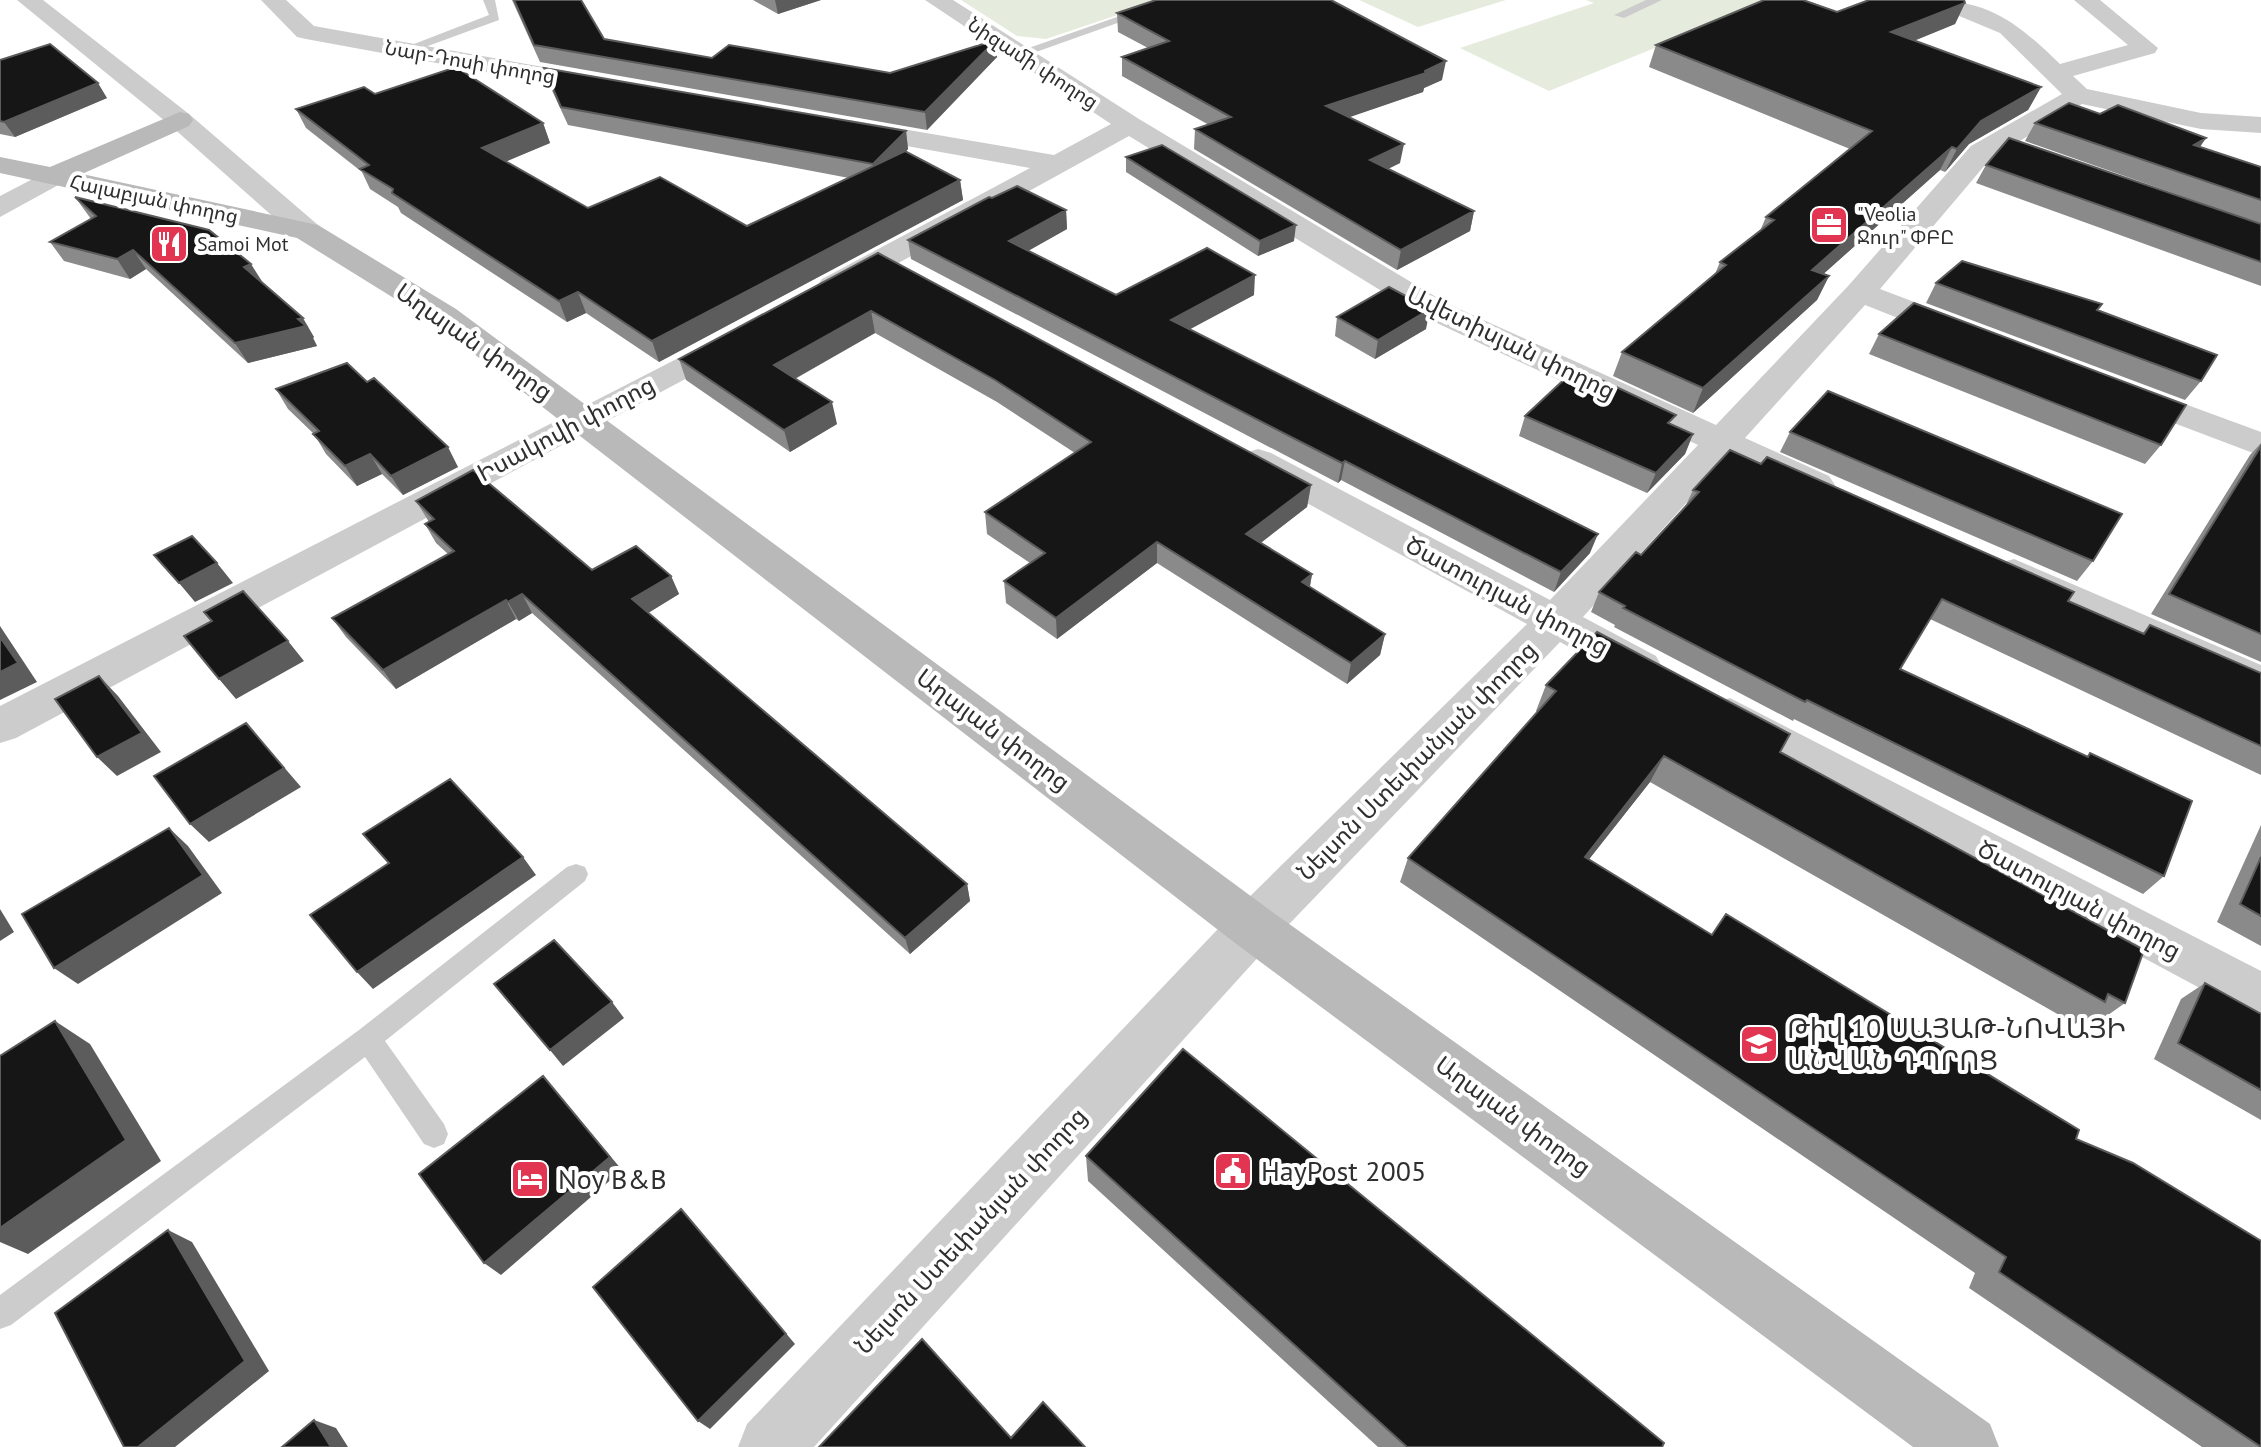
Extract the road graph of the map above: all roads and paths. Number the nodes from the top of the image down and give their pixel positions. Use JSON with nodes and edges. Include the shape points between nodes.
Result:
{"nodes":[{"id":1,"x":29,"y":0,"type":"edge"},
{"id":2,"x":273,"y":0,"type":"edge"},
{"id":3,"x":489,"y":0,"type":"edge"},
{"id":4,"x":937,"y":0,"type":"edge"},
{"id":5,"x":1176,"y":0,"type":"edge"},
{"id":6,"x":1656,"y":0,"type":"edge"},
{"id":7,"x":1941,"y":0,"type":"edge"},
{"id":8,"x":2086,"y":0,"type":"edge"},
{"id":9,"x":1159,"y":3,"type":"edge"},
{"id":10,"x":1620,"y":15,"type":"dead end"},
{"id":11,"x":402,"y":51,"type":"junction"},
{"id":12,"x":1018,"y":54,"type":"junction"},
{"id":13,"x":2066,"y":84,"type":"junction"},
{"id":14,"x":636,"y":91,"type":"edge"},
{"id":15,"x":180,"y":120,"type":"junction"},
{"id":16,"x":823,"y":124,"type":"edge"},
{"id":17,"x":1130,"y":125,"type":"junction"},
{"id":18,"x":2261,"y":125,"type":"edge"},
{"id":19,"x":1057,"y":164,"type":"junction"},
{"id":20,"x":0,"y":165,"type":"edge"},
{"id":21,"x":52,"y":177,"type":"junction"},
{"id":22,"x":0,"y":208,"type":"edge"},
{"id":23,"x":307,"y":231,"type":"junction"},
{"id":24,"x":882,"y":259,"type":"junction"},
{"id":25,"x":924,"y":282,"type":"edge"},
{"id":26,"x":1860,"y":292,"type":"junction"},
{"id":27,"x":798,"y":305,"type":"edge"},
{"id":28,"x":756,"y":327,"type":"edge"},
{"id":29,"x":1993,"y":343,"type":"edge"},
{"id":30,"x":2097,"y":383,"type":"edge"},
{"id":31,"x":583,"y":420,"type":"junction"},
{"id":32,"x":1219,"y":440,"type":"edge"},
{"id":33,"x":1720,"y":442,"type":"junction"},
{"id":34,"x":2261,"y":445,"type":"edge"},
{"id":35,"x":1848,"y":499,"type":"edge"},
{"id":36,"x":1991,"y":563,"type":"edge"},
{"id":37,"x":1555,"y":621,"type":"junction"},
{"id":38,"x":2261,"y":683,"type":"edge"},
{"id":39,"x":0,"y":726,"type":"edge"},
{"id":40,"x":576,"y":874,"type":"dead end"},
{"id":41,"x":1253,"y":927,"type":"junction"},
{"id":42,"x":2261,"y":997,"type":"edge"},
{"id":43,"x":368,"y":1039,"type":"junction"},
{"id":44,"x":434,"y":1134,"type":"dead end"},
{"id":45,"x":0,"y":1314,"type":"edge"},
{"id":46,"x":770,"y":1447,"type":"edge"},
{"id":47,"x":1967,"y":1447,"type":"edge"}],
"edges":[{"from":1,"to":15,"type":"street","name":"Աղայան փողոց"},
{"from":2,"to":11,"type":"street","name":"Նար-Դոսի փողոց","via":[[306,32]]},
{"from":3,"to":11,"type":"lane","via":[[495,17]]},
{"from":4,"to":12,"type":"street","name":"Նիզամի փողոց"},
{"from":5,"to":9,"type":"lane"},
{"from":6,"to":10,"type":"lane"},
{"from":7,"to":13,"type":"street","via":[[2008,28]]},
{"from":8,"to":13,"type":"street","name":"Նելսոն Ստեփանյան փողոց","via":[[2146,48]]},
{"from":9,"to":12,"type":"lane"},
{"from":11,"to":14,"type":"street","name":"Նար-Դոսի փողոց"},
{"from":12,"to":17,"type":"street","name":"Նիզամի փողոց"},
{"from":13,"to":18,"type":"street","via":[[2201,121]]},
{"from":13,"to":26,"type":"street","name":"Նելսոն Ստեփանյան փողոց","via":[[2013,149],[1981,152]]},
{"from":15,"to":21,"type":"main road"},
{"from":15,"to":23,"type":"street","name":"Աղայան փողոց"},
{"from":16,"to":19,"type":"street"},
{"from":17,"to":19,"type":"street"},
{"from":17,"to":33,"type":"street","name":"Ավետիսյան փողոց","via":[[1435,310]]},
{"from":19,"to":24,"type":"street"},
{"from":20,"to":21,"type":"main road","name":"Հալաբյան փողոց"},
{"from":21,"to":22,"type":"street"},
{"from":21,"to":23,"type":"main road","name":"Հալաբյան փողոց"},
{"from":23,"to":31,"type":"main road","name":"Աղայան փողոց","via":[[445,316]]},
{"from":24,"to":25,"type":"street"},
{"from":24,"to":27,"type":"street"},
{"from":26,"to":29,"type":"street"},
{"from":26,"to":33,"type":"street","name":"Նելսոն Ստեփանյան փողոց"},
{"from":28,"to":31,"type":"street","name":"Իսակովի փողոց"},
{"from":30,"to":34,"type":"street"},
{"from":31,"to":39,"type":"street","name":"Իսակովի փողոց"},
{"from":31,"to":41,"type":"main road","name":"Աղայան փողոց"},
{"from":32,"to":37,"type":"street","name":"Ծատուրյան փողոց"},
{"from":33,"to":35,"type":"street","name":"Ավետիսյան փողոց"},
{"from":33,"to":37,"type":"street","name":"Նելսոն Ստեփանյան փողոց"},
{"from":36,"to":38,"type":"street"},
{"from":37,"to":41,"type":"street","name":"Նելսոն Ստեփանյան փողոց"},
{"from":37,"to":42,"type":"street","name":"Ծատուրյան փողոց"},
{"from":40,"to":43,"type":"lane"},
{"from":41,"to":46,"type":"street","name":"Նելսոն Ստեփանյան փողոց"},
{"from":41,"to":47,"type":"main road","name":"Աղայան փողոց"},
{"from":43,"to":44,"type":"lane"},
{"from":43,"to":45,"type":"lane"}]}
